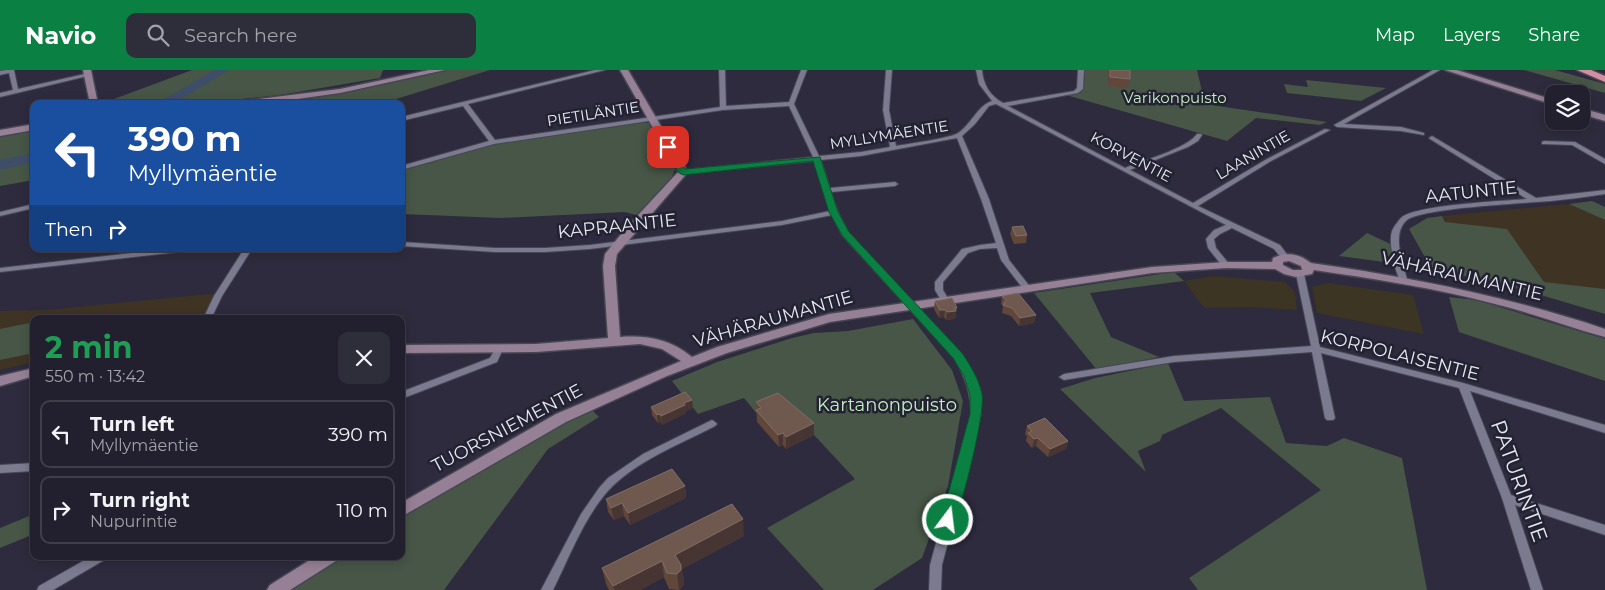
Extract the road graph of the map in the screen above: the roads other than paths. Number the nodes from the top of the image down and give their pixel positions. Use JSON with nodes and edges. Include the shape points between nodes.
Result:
{"nodes":[{"id":1,"x":11,"y":70,"type":"edge"},
{"id":2,"x":441,"y":70,"type":"edge"},
{"id":3,"x":602,"y":70,"type":"edge"},
{"id":4,"x":624,"y":70,"type":"edge"},
{"id":5,"x":722,"y":70,"type":"edge"},
{"id":6,"x":804,"y":70,"type":"edge"},
{"id":7,"x":889,"y":70,"type":"edge"},
{"id":8,"x":979,"y":70,"type":"edge"},
{"id":9,"x":1081,"y":70,"type":"edge"},
{"id":10,"x":1437,"y":70,"type":"edge"},
{"id":11,"x":1448,"y":70,"type":"edge"},
{"id":12,"x":1582,"y":70,"type":"edge"},
{"id":13,"x":0,"y":73,"type":"edge"},
{"id":14,"x":88,"y":73,"type":"edge"},
{"id":15,"x":1605,"y":79,"type":"edge"},
{"id":16,"x":16,"y":91,"type":"junction"},
{"id":17,"x":0,"y":95,"type":"edge"},
{"id":18,"x":93,"y":100,"type":"edge"},
{"id":19,"x":298,"y":100,"type":"edge"},
{"id":20,"x":1545,"y":100,"type":"edge"},
{"id":21,"x":999,"y":103,"type":"junction"},
{"id":22,"x":465,"y":104,"type":"junction"},
{"id":23,"x":791,"y":104,"type":"junction"},
{"id":24,"x":723,"y":108,"type":"junction"},
{"id":25,"x":1590,"y":114,"type":"edge"},
{"id":26,"x":405,"y":118,"type":"edge"},
{"id":27,"x":652,"y":118,"type":"junction"},
{"id":28,"x":1605,"y":118,"type":"edge"},
{"id":29,"x":30,"y":128,"type":"edge"},
{"id":30,"x":1327,"y":130,"type":"dead end"},
{"id":31,"x":0,"y":133,"type":"edge"},
{"id":32,"x":1422,"y":134,"type":"dead end"},
{"id":33,"x":1199,"y":135,"type":"dead end"},
{"id":34,"x":959,"y":136,"type":"junction"},
{"id":35,"x":1432,"y":138,"type":"dead end"},
{"id":36,"x":493,"y":142,"type":"junction"},
{"id":37,"x":1544,"y":143,"type":"dead end"},
{"id":38,"x":893,"y":148,"type":"junction"},
{"id":39,"x":817,"y":158,"type":"junction"},
{"id":40,"x":1605,"y":162,"type":"edge"},
{"id":41,"x":405,"y":167,"type":"edge"},
{"id":42,"x":1125,"y":170,"type":"junction"},
{"id":43,"x":683,"y":172,"type":"junction"},
{"id":44,"x":894,"y":184,"type":"dead end"},
{"id":45,"x":827,"y":190,"type":"junction"},
{"id":46,"x":1605,"y":192,"type":"edge"},
{"id":47,"x":1534,"y":200,"type":"junction"},
{"id":48,"x":1193,"y":206,"type":"junction"},
{"id":49,"x":30,"y":207,"type":"edge"},
{"id":50,"x":834,"y":212,"type":"junction"},
{"id":51,"x":0,"y":214,"type":"edge"},
{"id":52,"x":1232,"y":225,"type":"junction"},
{"id":53,"x":619,"y":243,"type":"junction"},
{"id":54,"x":405,"y":244,"type":"edge"},
{"id":55,"x":1000,"y":245,"type":"junction"},
{"id":56,"x":155,"y":252,"type":"edge"},
{"id":57,"x":246,"y":252,"type":"edge"},
{"id":58,"x":1282,"y":261,"type":"junction"},
{"id":59,"x":1226,"y":265,"type":"junction"},
{"id":60,"x":0,"y":270,"type":"edge"},
{"id":61,"x":1304,"y":270,"type":"junction"},
{"id":62,"x":1403,"y":279,"type":"junction"},
{"id":63,"x":1026,"y":288,"type":"junction"},
{"id":64,"x":945,"y":300,"type":"junction"},
{"id":65,"x":912,"y":304,"type":"junction"},
{"id":66,"x":209,"y":315,"type":"edge"},
{"id":67,"x":1605,"y":333,"type":"edge"},
{"id":68,"x":615,"y":342,"type":"junction"},
{"id":69,"x":405,"y":349,"type":"edge"},
{"id":70,"x":499,"y":349,"type":"junction"},
{"id":71,"x":1315,"y":349,"type":"junction"},
{"id":72,"x":690,"y":362,"type":"junction"},
{"id":73,"x":30,"y":373,"type":"edge"},
{"id":74,"x":1064,"y":377,"type":"dead end"},
{"id":75,"x":0,"y":381,"type":"edge"},
{"id":76,"x":1463,"y":386,"type":"junction"},
{"id":77,"x":405,"y":394,"type":"edge"},
{"id":78,"x":1330,"y":418,"type":"dead end"},
{"id":79,"x":712,"y":424,"type":"dead end"},
{"id":80,"x":1605,"y":429,"type":"edge"},
{"id":81,"x":30,"y":467,"type":"edge"},
{"id":82,"x":0,"y":469,"type":"edge"},
{"id":83,"x":1508,"y":498,"type":"junction"},
{"id":84,"x":405,"y":509,"type":"edge"},
{"id":85,"x":1605,"y":530,"type":"edge"},
{"id":86,"x":95,"y":560,"type":"edge"},
{"id":87,"x":324,"y":560,"type":"edge"},
{"id":88,"x":43,"y":590,"type":"edge"},
{"id":89,"x":276,"y":590,"type":"edge"},
{"id":90,"x":547,"y":590,"type":"edge"},
{"id":91,"x":935,"y":590,"type":"edge"},
{"id":92,"x":1537,"y":590,"type":"edge"}],
"edges":[{"from":1,"to":13,"type":"street"},
{"from":1,"to":16,"type":"street"},
{"from":2,"to":19,"type":"main road"},
{"from":3,"to":22,"type":"street"},
{"from":4,"to":27,"type":"main road"},
{"from":5,"to":24,"type":"street"},
{"from":6,"to":23,"type":"street"},
{"from":7,"to":38,"type":"street","via":[[886,110]]},
{"from":8,"to":21,"type":"street","name":"KORVENTIE","via":[[984,90]]},
{"from":9,"to":21,"type":"street","via":[[1080,89],[1076,92]]},
{"from":10,"to":32,"type":"street","via":[[1337,125]]},
{"from":11,"to":20,"type":"main road"},
{"from":12,"to":15,"type":"highway"},
{"from":14,"to":16,"type":"street"},
{"from":14,"to":18,"type":"main road"},
{"from":16,"to":17,"type":"street"},
{"from":21,"to":34,"type":"street","name":"MYLLYMÄENTIE","via":[[986,106]]},
{"from":21,"to":42,"type":"street","name":"KORVENTIE"},
{"from":22,"to":26,"type":"street"},
{"from":22,"to":36,"type":"street"},
{"from":23,"to":24,"type":"street","name":"PIETILÄNTIE"},
{"from":23,"to":39,"type":"street"},
{"from":24,"to":27,"type":"street","name":"PIETILÄNTIE"},
{"from":25,"to":28,"type":"main road"},
{"from":27,"to":36,"type":"street","name":"PIETILÄNTIE"},
{"from":27,"to":43,"type":"main road"},
{"from":29,"to":31,"type":"main road"},
{"from":30,"to":48,"type":"street","name":"LAANINTIE","via":[[1269,160]]},
{"from":33,"to":42,"type":"street","via":[[1186,146]]},
{"from":34,"to":38,"type":"street","name":"MYLLYMÄENTIE"},
{"from":34,"to":55,"type":"street"},
{"from":35,"to":47,"type":"street"},
{"from":36,"to":41,"type":"street","name":"PIETILÄNTIE"},
{"from":37,"to":40,"type":"street","via":[[1572,143]]},
{"from":38,"to":39,"type":"street","name":"MYLLYMÄENTIE"},
{"from":39,"to":43,"type":"street","name":"MYLLYMÄENTIE"},
{"from":39,"to":45,"type":"street"},
{"from":42,"to":48,"type":"street","name":"KORVENTIE"},
{"from":43,"to":53,"type":"main road"},
{"from":44,"to":45,"type":"street"},
{"from":45,"to":50,"type":"street"},
{"from":46,"to":47,"type":"street","name":"AATUNTIE"},
{"from":47,"to":62,"type":"street","name":"AATUNTIE","via":[[1413,214],[1399,224],[1395,237]]},
{"from":48,"to":52,"type":"street","name":"KORVENTIE"},
{"from":49,"to":51,"type":"street"},
{"from":50,"to":53,"type":"street","name":"KAPRAANTIE","via":[[782,223]]},
{"from":50,"to":65,"type":"street","via":[[845,233]]},
{"from":52,"to":58,"type":"street","name":"KORVENTIE","via":[[1277,247]]},
{"from":52,"to":59,"type":"street","via":[[1210,239],[1212,248]]},
{"from":53,"to":54,"type":"street","name":"KAPRAANTIE","via":[[545,250]]},
{"from":53,"to":68,"type":"main road","via":[[611,254],[609,266]]},
{"from":55,"to":63,"type":"street","via":[[1005,260]]},
{"from":55,"to":64,"type":"street","via":[[965,251],[940,282],[939,290]]},
{"from":56,"to":60,"type":"street"},
{"from":57,"to":66,"type":"street"},
{"from":58,"to":59,"type":"main road","name":"VÄHÄRAUMANTIE"},
{"from":58,"to":61,"type":"main road","name":"VÄHÄRAUMANTIE","via":[[1287,271]]},
{"from":59,"to":63,"type":"main road","name":"VÄHÄRAUMANTIE","via":[[1152,270]]},
{"from":61,"to":62,"type":"main road","name":"VÄHÄRAUMANTIE"},
{"from":61,"to":71,"type":"street"},
{"from":62,"to":67,"type":"main road","name":"VÄHÄRAUMANTIE","via":[[1488,298]]},
{"from":63,"to":64,"type":"main road","name":"VÄHÄRAUMANTIE"},
{"from":64,"to":65,"type":"main road","name":"VÄHÄRAUMANTIE"},
{"from":65,"to":72,"type":"main road","name":"VÄHÄRAUMANTIE","via":[[829,318]]},
{"from":65,"to":91,"type":"street","via":[[958,356],[970,376],[976,395],[976,414],[936,565]]},
{"from":68,"to":70,"type":"main road","name":"VÄHÄRAUMANTIE"},
{"from":68,"to":72,"type":"main road","name":"VÄHÄRAUMANTIE","via":[[653,341],[677,350]]},
{"from":69,"to":70,"type":"main road","name":"VÄHÄRAUMANTIE"},
{"from":70,"to":77,"type":"street","via":[[494,360]]},
{"from":71,"to":74,"type":"street","name":"KORPOLAISENTIE","via":[[1174,359]]},
{"from":71,"to":76,"type":"street","name":"KORPOLAISENTIE"},
{"from":71,"to":78,"type":"street"},
{"from":72,"to":84,"type":"main road","name":"TUORSNIEMENTIE","via":[[561,418]]},
{"from":73,"to":75,"type":"main road"},
{"from":76,"to":80,"type":"street","name":"KORPOLAISENTIE"},
{"from":76,"to":83,"type":"street","name":"PATURINTIE"},
{"from":79,"to":90,"type":"street","via":[[638,463],[611,482],[591,507]]},
{"from":81,"to":82,"type":"street"},
{"from":83,"to":85,"type":"street"},
{"from":83,"to":92,"type":"street","name":"PATURINTIE"},
{"from":86,"to":88,"type":"street"},
{"from":87,"to":89,"type":"main road"}]}
